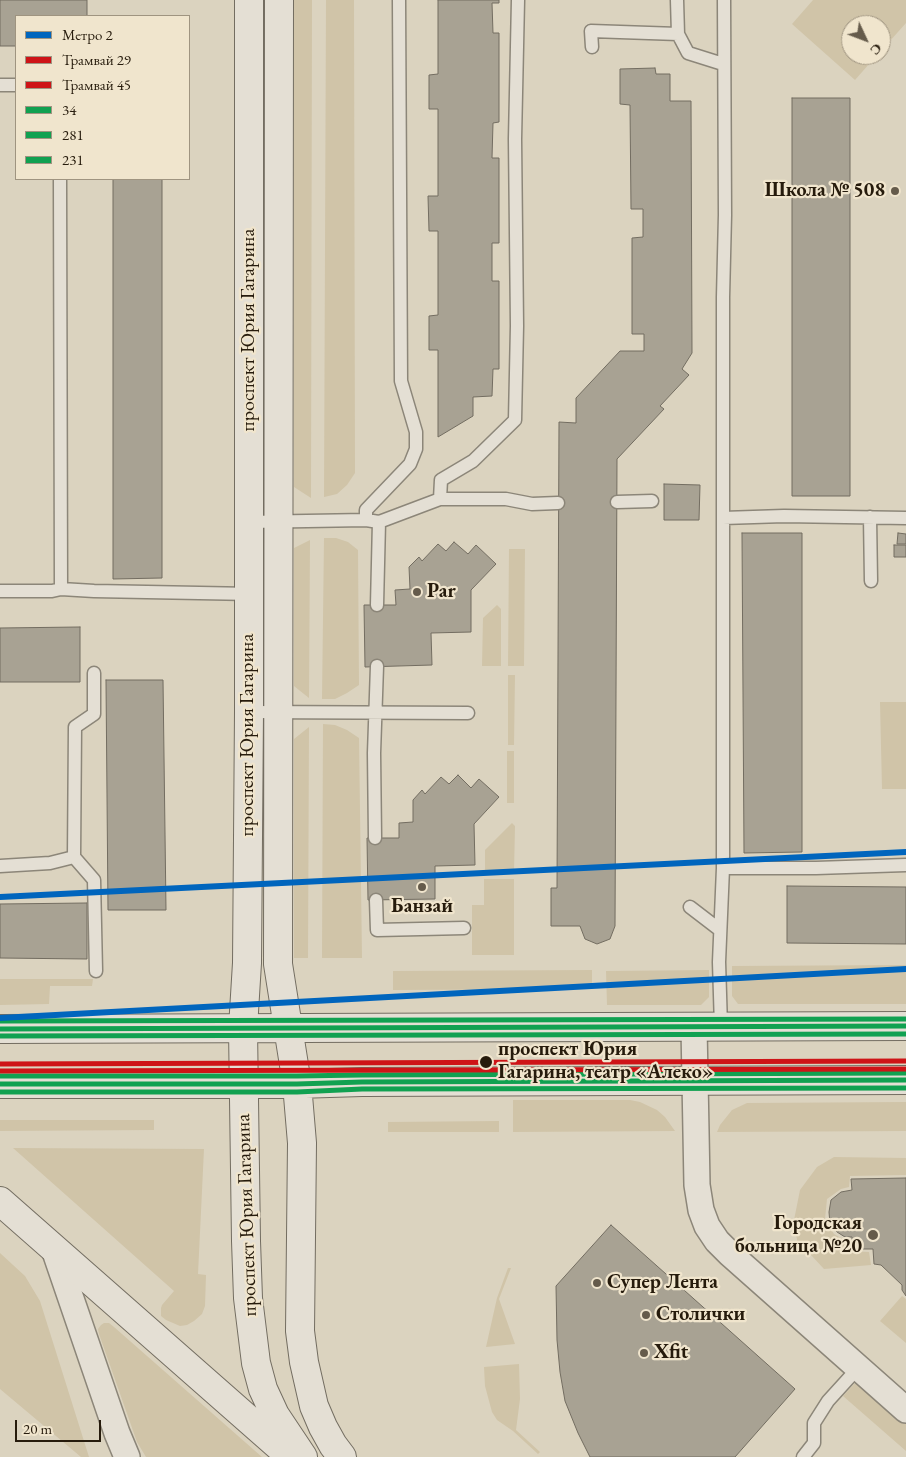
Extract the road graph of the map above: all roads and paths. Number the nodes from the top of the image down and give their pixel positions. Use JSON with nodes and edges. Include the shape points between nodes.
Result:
{"nodes":[{"id":1,"x":249,"y":0,"type":"edge"},
{"id":2,"x":279,"y":0,"type":"edge"},
{"id":3,"x":399,"y":0,"type":"edge"},
{"id":4,"x":518,"y":0,"type":"edge"},
{"id":5,"x":677,"y":0,"type":"edge"},
{"id":6,"x":724,"y":0,"type":"edge"},
{"id":7,"x":678,"y":34,"type":"junction"},
{"id":8,"x":592,"y":47,"type":"dead end"},
{"id":9,"x":724,"y":64,"type":"junction"},
{"id":10,"x":9,"y":85,"type":"edge"},
{"id":11,"x":0,"y":95,"type":"edge"},
{"id":12,"x":60,"y":180,"type":"edge"},
{"id":13,"x":440,"y":499,"type":"junction"},
{"id":14,"x":652,"y":501,"type":"dead end"},
{"id":15,"x":617,"y":502,"type":"dead end"},
{"id":16,"x":558,"y":503,"type":"dead end"},
{"id":17,"x":723,"y":518,"type":"junction"},
{"id":18,"x":870,"y":518,"type":"junction"},
{"id":19,"x":906,"y":518,"type":"edge"},
{"id":20,"x":278,"y":521,"type":"junction"},
{"id":21,"x":372,"y":521,"type":"junction"},
{"id":22,"x":248,"y":522,"type":"junction"},
{"id":23,"x":871,"y":581,"type":"dead end"},
{"id":24,"x":61,"y":589,"type":"junction"},
{"id":25,"x":0,"y":591,"type":"edge"},
{"id":26,"x":249,"y":594,"type":"junction"},
{"id":27,"x":278,"y":594,"type":"junction"},
{"id":28,"x":377,"y":605,"type":"dead end"},
{"id":29,"x":377,"y":666,"type":"dead end"},
{"id":30,"x":94,"y":673,"type":"dead end"},
{"id":31,"x":249,"y":712,"type":"junction"},
{"id":32,"x":278,"y":712,"type":"junction"},
{"id":33,"x":376,"y":713,"type":"junction"},
{"id":34,"x":468,"y":713,"type":"dead end"},
{"id":35,"x":375,"y":838,"type":"dead end"},
{"id":36,"x":74,"y":858,"type":"junction"},
{"id":37,"x":906,"y":864,"type":"edge"},
{"id":38,"x":0,"y":866,"type":"edge"},
{"id":39,"x":723,"y":868,"type":"junction"},
{"id":40,"x":376,"y":900,"type":"dead end"},
{"id":41,"x":690,"y":907,"type":"dead end"},
{"id":42,"x":464,"y":928,"type":"dead end"},
{"id":43,"x":720,"y":930,"type":"junction"},
{"id":44,"x":96,"y":971,"type":"dead end"},
{"id":45,"x":906,"y":1026,"type":"edge"},
{"id":46,"x":708,"y":1027,"type":"junction"},
{"id":47,"x":243,"y":1028,"type":"junction"},
{"id":48,"x":289,"y":1028,"type":"junction"},
{"id":49,"x":0,"y":1029,"type":"edge"},
{"id":50,"x":906,"y":1080,"type":"edge"},
{"id":51,"x":694,"y":1081,"type":"junction"},
{"id":52,"x":0,"y":1084,"type":"edge"},
{"id":53,"x":243,"y":1084,"type":"junction"},
{"id":54,"x":297,"y":1084,"type":"junction"},
{"id":55,"x":0,"y":1201,"type":"edge"},
{"id":56,"x":54,"y":1249,"type":"junction"},
{"id":57,"x":858,"y":1368,"type":"junction"},
{"id":58,"x":906,"y":1410,"type":"edge"},
{"id":59,"x":127,"y":1457,"type":"edge"},
{"id":60,"x":291,"y":1457,"type":"edge"},
{"id":61,"x":303,"y":1457,"type":"edge"},
{"id":62,"x":342,"y":1457,"type":"edge"},
{"id":63,"x":803,"y":1457,"type":"edge"}],
"edges":[{"from":1,"to":22,"type":"main road","name":"проспект Юрия Гагарина"},
{"from":2,"to":20,"type":"main road","name":"проспект Юрия Гагарина"},
{"from":3,"to":21,"type":"lane","via":[[401,381],[416,432],[416,449],[410,464],[366,510]]},
{"from":4,"to":13,"type":"lane","via":[[515,420],[473,461],[441,480]]},
{"from":5,"to":7,"type":"lane"},
{"from":6,"to":9,"type":"lane"},
{"from":7,"to":8,"type":"lane","via":[[591,30]]},
{"from":7,"to":9,"type":"lane","via":[[688,53]]},
{"from":9,"to":17,"type":"lane"},
{"from":10,"to":11,"type":"lane"},
{"from":12,"to":24,"type":"lane"},
{"from":13,"to":16,"type":"lane","via":[[506,498],[532,504]]},
{"from":13,"to":21,"type":"lane"},
{"from":14,"to":15,"type":"lane"},
{"from":17,"to":18,"type":"lane"},
{"from":17,"to":39,"type":"lane"},
{"from":18,"to":19,"type":"lane"},
{"from":18,"to":23,"type":"lane"},
{"from":20,"to":21,"type":"lane"},
{"from":20,"to":22,"type":"lane"},
{"from":20,"to":27,"type":"main road","name":"проспект Юрия Гагарина"},
{"from":21,"to":28,"type":"lane"},
{"from":22,"to":26,"type":"main road","name":"проспект Юрия Гагарина"},
{"from":24,"to":25,"type":"lane"},
{"from":24,"to":26,"type":"lane"},
{"from":26,"to":27,"type":"lane"},
{"from":26,"to":31,"type":"main road","name":"проспект Юрия Гагарина"},
{"from":27,"to":32,"type":"main road","name":"проспект Юрия Гагарина"},
{"from":29,"to":33,"type":"lane"},
{"from":30,"to":36,"type":"lane","via":[[94,714],[75,727]]},
{"from":31,"to":32,"type":"lane"},
{"from":31,"to":47,"type":"main road","name":"проспект Юрия Гагарина","via":[[247,964]]},
{"from":32,"to":33,"type":"lane"},
{"from":32,"to":48,"type":"main road","name":"проспект Юрия Гагарина","via":[[278,964]]},
{"from":33,"to":34,"type":"lane"},
{"from":33,"to":35,"type":"lane"},
{"from":36,"to":38,"type":"lane"},
{"from":36,"to":44,"type":"lane","via":[[94,880]]},
{"from":37,"to":39,"type":"lane"},
{"from":39,"to":43,"type":"lane"},
{"from":40,"to":42,"type":"lane","via":[[377,930]]},
{"from":41,"to":43,"type":"lane"},
{"from":43,"to":46,"type":"lane","via":[[719,962]]},
{"from":45,"to":46,"type":"main road"},
{"from":46,"to":48,"type":"main road"},
{"from":46,"to":51,"type":"street"},
{"from":47,"to":48,"type":"main road"},
{"from":47,"to":49,"type":"main road"},
{"from":47,"to":53,"type":"main road","name":"проспект Юрия Гагарина"},
{"from":48,"to":54,"type":"main road","name":"проспект Юрия Гагарина"},
{"from":50,"to":51,"type":"main road"},
{"from":51,"to":54,"type":"main road"},
{"from":51,"to":57,"type":"street","via":[[696,1185],[707,1226],[730,1254]]},
{"from":52,"to":53,"type":"main road"},
{"from":53,"to":54,"type":"main road"},
{"from":53,"to":61,"type":"main road","name":"проспект Юрия Гагарина","via":[[248,1289],[256,1363],[275,1415]]},
{"from":54,"to":62,"type":"main road","name":"проспект Юрия Гагарина","via":[[302,1143],[300,1331],[314,1406]]},
{"from":55,"to":56,"type":"main road"},
{"from":56,"to":59,"type":"street"},
{"from":56,"to":60,"type":"main road"},
{"from":57,"to":58,"type":"street"},
{"from":57,"to":63,"type":"lane","via":[[828,1402],[814,1424],[814,1443]]}]}
